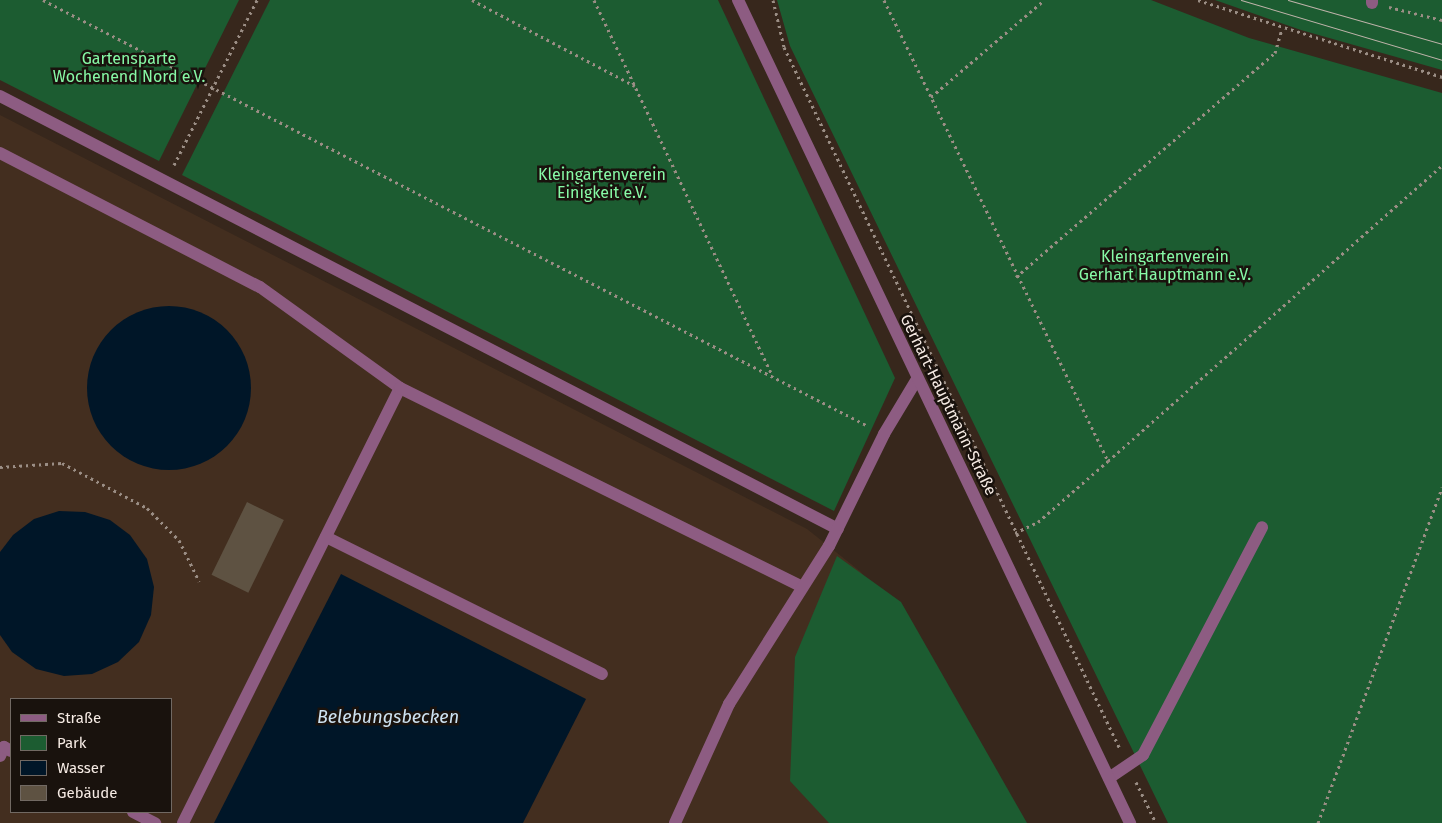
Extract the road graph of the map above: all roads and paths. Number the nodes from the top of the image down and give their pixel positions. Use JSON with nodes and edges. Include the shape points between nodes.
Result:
{"nodes":[{"id":1,"x":43,"y":0,"type":"edge"},
{"id":2,"x":257,"y":0,"type":"edge"},
{"id":3,"x":472,"y":0,"type":"edge"},
{"id":4,"x":594,"y":0,"type":"edge"},
{"id":5,"x":738,"y":0,"type":"edge"},
{"id":6,"x":773,"y":0,"type":"edge"},
{"id":7,"x":884,"y":0,"type":"edge"},
{"id":8,"x":1044,"y":0,"type":"edge"},
{"id":9,"x":1198,"y":0,"type":"edge"},
{"id":10,"x":1372,"y":2,"type":"edge"},
{"id":11,"x":1442,"y":20,"type":"edge"},
{"id":12,"x":1282,"y":29,"type":"junction"},
{"id":13,"x":1442,"y":77,"type":"edge"},
{"id":14,"x":636,"y":86,"type":"junction"},
{"id":15,"x":213,"y":88,"type":"junction"},
{"id":16,"x":0,"y":96,"type":"edge"},
{"id":17,"x":931,"y":97,"type":"junction"},
{"id":18,"x":0,"y":153,"type":"edge"},
{"id":19,"x":1442,"y":165,"type":"edge"},
{"id":20,"x":166,"y":181,"type":"junction"},
{"id":21,"x":1016,"y":277,"type":"junction"},
{"id":22,"x":773,"y":377,"type":"junction"},
{"id":23,"x":917,"y":379,"type":"junction"},
{"id":24,"x":400,"y":388,"type":"junction"},
{"id":25,"x":884,"y":434,"type":"junction"},
{"id":26,"x":1108,"y":461,"type":"junction"},
{"id":27,"x":0,"y":467,"type":"edge"},
{"id":28,"x":1442,"y":487,"type":"edge"},
{"id":29,"x":1262,"y":527,"type":"dead end"},
{"id":30,"x":838,"y":529,"type":"junction"},
{"id":31,"x":1015,"y":533,"type":"junction"},
{"id":32,"x":326,"y":537,"type":"junction"},
{"id":33,"x":199,"y":581,"type":"dead end"},
{"id":34,"x":800,"y":586,"type":"junction"},
{"id":35,"x":602,"y":674,"type":"dead end"},
{"id":36,"x":10,"y":751,"type":"edge"},
{"id":37,"x":0,"y":756,"type":"edge"},
{"id":38,"x":1128,"y":765,"type":"junction"},
{"id":39,"x":1109,"y":778,"type":"junction"},
{"id":40,"x":135,"y":813,"type":"edge"},
{"id":41,"x":155,"y":823,"type":"edge"},
{"id":42,"x":182,"y":823,"type":"edge"},
{"id":43,"x":675,"y":823,"type":"edge"},
{"id":44,"x":1130,"y":823,"type":"edge"},
{"id":45,"x":1156,"y":823,"type":"edge"},
{"id":46,"x":1318,"y":823,"type":"edge"}],
"edges":[{"from":1,"to":15,"type":"path"},
{"from":2,"to":15,"type":"path"},
{"from":3,"to":14,"type":"path"},
{"from":4,"to":14,"type":"path"},
{"from":5,"to":23,"type":"street","name":"Gerhart-Hauptmann-Straße"},
{"from":6,"to":31,"type":"path","via":[[784,47]]},
{"from":7,"to":17,"type":"path"},
{"from":8,"to":17,"type":"path"},
{"from":9,"to":12,"type":"path"},
{"from":10,"to":11,"type":"path"},
{"from":12,"to":13,"type":"path"},
{"from":12,"to":21,"type":"path","via":[[1275,53]]},
{"from":14,"to":22,"type":"path"},
{"from":15,"to":20,"type":"path"},
{"from":15,"to":22,"type":"path"},
{"from":16,"to":20,"type":"street"},
{"from":17,"to":21,"type":"path"},
{"from":18,"to":24,"type":"street","via":[[260,287]]},
{"from":19,"to":26,"type":"path"},
{"from":20,"to":30,"type":"street"},
{"from":21,"to":26,"type":"path"},
{"from":22,"to":25,"type":"path"},
{"from":23,"to":25,"type":"street"},
{"from":23,"to":39,"type":"street","name":"Gerhart-Hauptmann-Straße"},
{"from":24,"to":32,"type":"street"},
{"from":24,"to":34,"type":"street"},
{"from":25,"to":30,"type":"street"},
{"from":26,"to":31,"type":"path","via":[[1038,522]]},
{"from":27,"to":33,"type":"path","via":[[62,463],[147,508],[180,540]]},
{"from":28,"to":46,"type":"path"},
{"from":29,"to":38,"type":"street","via":[[1143,755]]},
{"from":30,"to":34,"type":"street"},
{"from":31,"to":38,"type":"path"},
{"from":32,"to":35,"type":"street"},
{"from":32,"to":42,"type":"street"},
{"from":34,"to":43,"type":"street","via":[[729,704]]},
{"from":36,"to":37,"type":"street","via":[[4,748]]},
{"from":38,"to":39,"type":"street"},
{"from":38,"to":45,"type":"path"},
{"from":39,"to":44,"type":"street","name":"Gerhart-Hauptmann-Straße"},
{"from":40,"to":41,"type":"street"}]}
